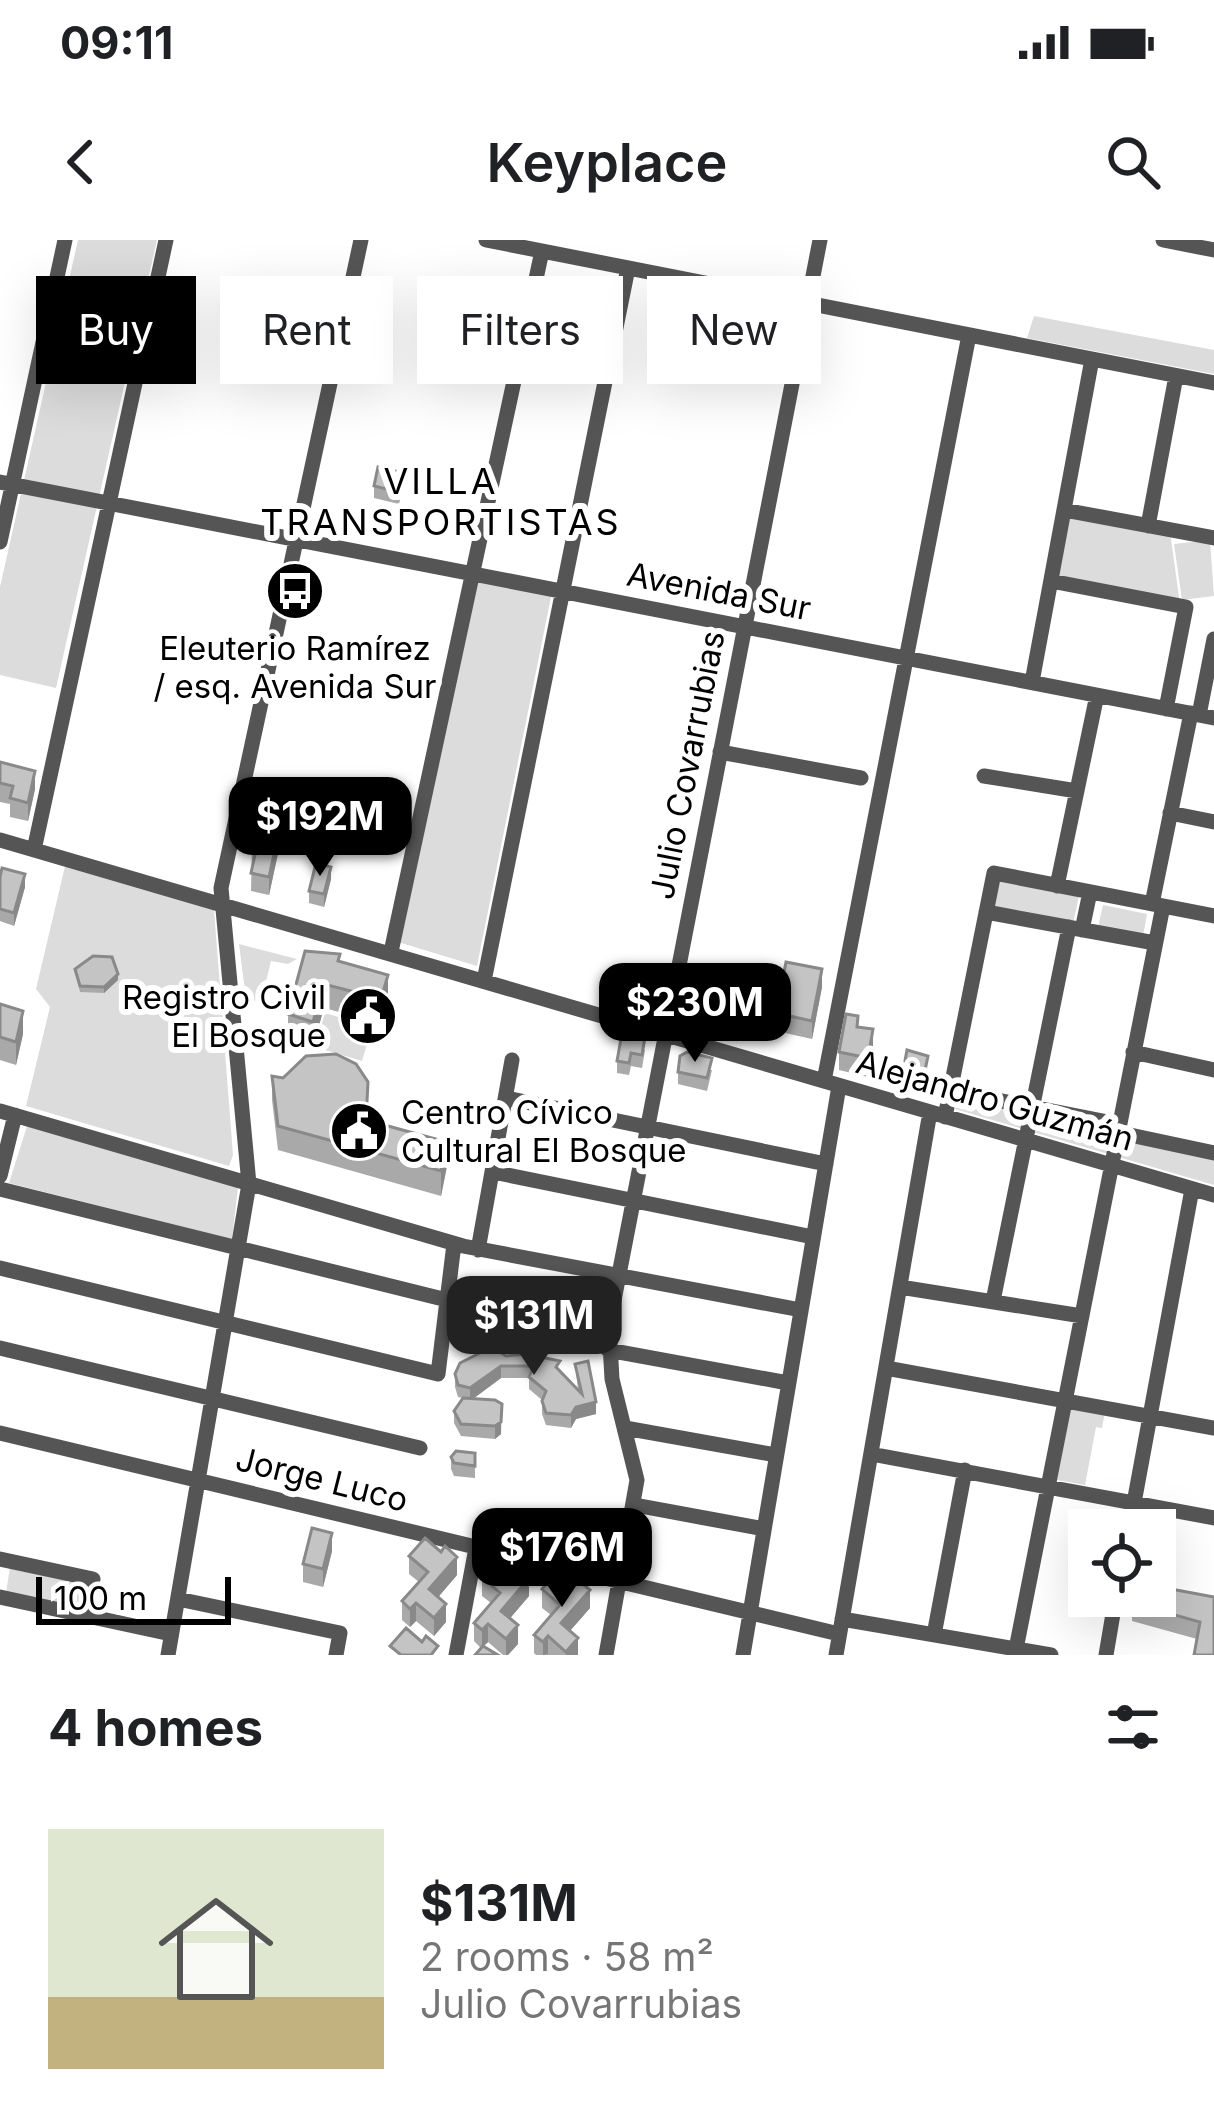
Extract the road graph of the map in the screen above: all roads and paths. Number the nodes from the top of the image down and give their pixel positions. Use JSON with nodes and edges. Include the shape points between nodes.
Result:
{"nodes":[{"id":1,"x":65,"y":240,"type":"edge"},
{"id":2,"x":166,"y":240,"type":"edge"},
{"id":3,"x":361,"y":240,"type":"edge"},
{"id":4,"x":486,"y":240,"type":"edge"},
{"id":5,"x":820,"y":240,"type":"edge"},
{"id":6,"x":1163,"y":240,"type":"edge"},
{"id":7,"x":1214,"y":250,"type":"edge"},
{"id":8,"x":542,"y":251,"type":"junction"},
{"id":9,"x":628,"y":268,"type":"junction"},
{"id":10,"x":669,"y":276,"type":"edge"},
{"id":11,"x":813,"y":276,"type":"edge"},
{"id":12,"x":821,"y":306,"type":"edge"},
{"id":13,"x":969,"y":335,"type":"junction"},
{"id":14,"x":1093,"y":359,"type":"junction"},
{"id":15,"x":1175,"y":376,"type":"junction"},
{"id":16,"x":1214,"y":383,"type":"edge"},
{"id":17,"x":792,"y":384,"type":"edge"},
{"id":18,"x":6,"y":483,"type":"edge"},
{"id":19,"x":109,"y":503,"type":"junction"},
{"id":20,"x":1064,"y":510,"type":"junction"},
{"id":21,"x":1148,"y":526,"type":"junction"},
{"id":22,"x":297,"y":538,"type":"junction"},
{"id":23,"x":1214,"y":538,"type":"edge"},
{"id":24,"x":0,"y":542,"type":"edge"},
{"id":25,"x":472,"y":574,"type":"junction"},
{"id":26,"x":1051,"y":581,"type":"junction"},
{"id":27,"x":562,"y":591,"type":"junction"},
{"id":28,"x":745,"y":627,"type":"junction"},
{"id":29,"x":1214,"y":639,"type":"edge"},
{"id":30,"x":906,"y":658,"type":"junction"},
{"id":31,"x":1031,"y":682,"type":"junction"},
{"id":32,"x":1097,"y":695,"type":"junction"},
{"id":33,"x":1166,"y":709,"type":"junction"},
{"id":34,"x":1201,"y":715,"type":"edge"},
{"id":35,"x":721,"y":752,"type":"junction"},
{"id":36,"x":984,"y":776,"type":"dead end"},
{"id":37,"x":861,"y":778,"type":"dead end"},
{"id":38,"x":1077,"y":791,"type":"junction"},
{"id":39,"x":1170,"y":813,"type":"junction"},
{"id":40,"x":1214,"y":822,"type":"edge"},
{"id":41,"x":0,"y":840,"type":"edge"},
{"id":42,"x":34,"y":850,"type":"junction"},
{"id":43,"x":1058,"y":886,"type":"junction"},
{"id":44,"x":1090,"y":892,"type":"junction"},
{"id":45,"x":220,"y":904,"type":"junction"},
{"id":46,"x":1157,"y":905,"type":"junction"},
{"id":47,"x":986,"y":912,"type":"junction"},
{"id":48,"x":1214,"y":916,"type":"edge"},
{"id":49,"x":1076,"y":928,"type":"junction"},
{"id":50,"x":1155,"y":943,"type":"junction"},
{"id":51,"x":391,"y":952,"type":"junction"},
{"id":52,"x":484,"y":981,"type":"junction"},
{"id":53,"x":665,"y":1035,"type":"junction"},
{"id":54,"x":1132,"y":1052,"type":"junction"},
{"id":55,"x":512,"y":1060,"type":"dead end"},
{"id":56,"x":1214,"y":1070,"type":"edge"},
{"id":57,"x":831,"y":1083,"type":"junction"},
{"id":58,"x":950,"y":1091,"type":"junction"},
{"id":59,"x":506,"y":1098,"type":"junction"},
{"id":60,"x":1030,"y":1106,"type":"junction"},
{"id":61,"x":8,"y":1113,"type":"edge"},
{"id":62,"x":938,"y":1114,"type":"junction"},
{"id":63,"x":648,"y":1127,"type":"junction"},
{"id":64,"x":1117,"y":1128,"type":"junction"},
{"id":65,"x":1023,"y":1140,"type":"junction"},
{"id":66,"x":1214,"y":1153,"type":"edge"},
{"id":67,"x":826,"y":1164,"type":"junction"},
{"id":68,"x":1109,"y":1165,"type":"junction"},
{"id":69,"x":493,"y":1172,"type":"junction"},
{"id":70,"x":0,"y":1176,"type":"edge"},
{"id":71,"x":249,"y":1184,"type":"junction"},
{"id":72,"x":0,"y":1189,"type":"edge"},
{"id":73,"x":1192,"y":1189,"type":"junction"},
{"id":74,"x":1214,"y":1195,"type":"edge"},
{"id":75,"x":633,"y":1201,"type":"junction"},
{"id":76,"x":813,"y":1237,"type":"junction"},
{"id":77,"x":454,"y":1244,"type":"junction"},
{"id":78,"x":238,"y":1248,"type":"junction"},
{"id":79,"x":478,"y":1250,"type":"junction"},
{"id":80,"x":0,"y":1268,"type":"edge"},
{"id":81,"x":618,"y":1278,"type":"junction"},
{"id":82,"x":900,"y":1287,"type":"junction"},
{"id":83,"x":447,"y":1300,"type":"junction"},
{"id":84,"x":993,"y":1301,"type":"junction"},
{"id":85,"x":801,"y":1310,"type":"junction"},
{"id":86,"x":1082,"y":1316,"type":"junction"},
{"id":87,"x":225,"y":1323,"type":"junction"},
{"id":88,"x":0,"y":1348,"type":"edge"},
{"id":89,"x":608,"y":1350,"type":"junction"},
{"id":90,"x":886,"y":1368,"type":"junction"},
{"id":91,"x":788,"y":1383,"type":"junction"},
{"id":92,"x":212,"y":1399,"type":"junction"},
{"id":93,"x":1066,"y":1401,"type":"junction"},
{"id":94,"x":1151,"y":1417,"type":"junction"},
{"id":95,"x":625,"y":1427,"type":"junction"},
{"id":96,"x":1214,"y":1427,"type":"edge"},
{"id":97,"x":0,"y":1433,"type":"edge"},
{"id":98,"x":420,"y":1448,"type":"dead end"},
{"id":99,"x":871,"y":1454,"type":"junction"},
{"id":100,"x":776,"y":1455,"type":"junction"},
{"id":101,"x":964,"y":1470,"type":"junction"},
{"id":102,"x":198,"y":1480,"type":"junction"},
{"id":103,"x":1048,"y":1485,"type":"junction"},
{"id":104,"x":1134,"y":1501,"type":"junction"},
{"id":105,"x":634,"y":1505,"type":"junction"},
{"id":106,"x":1133,"y":1509,"type":"edge"},
{"id":107,"x":1214,"y":1518,"type":"edge"},
{"id":108,"x":764,"y":1528,"type":"junction"},
{"id":109,"x":476,"y":1548,"type":"junction"},
{"id":110,"x":3,"y":1560,"type":"edge"},
{"id":111,"x":620,"y":1582,"type":"junction"},
{"id":112,"x":0,"y":1595,"type":"edge"},
{"id":113,"x":178,"y":1599,"type":"junction"},
{"id":114,"x":750,"y":1613,"type":"junction"},
{"id":115,"x":86,"y":1616,"type":"junction"},
{"id":116,"x":1113,"y":1617,"type":"edge"},
{"id":117,"x":841,"y":1627,"type":"junction"},
{"id":118,"x":171,"y":1634,"type":"junction"},
{"id":119,"x":934,"y":1635,"type":"junction"},
{"id":120,"x":1016,"y":1649,"type":"junction"},
{"id":121,"x":168,"y":1655,"type":"edge"},
{"id":122,"x":336,"y":1655,"type":"edge"},
{"id":123,"x":456,"y":1655,"type":"edge"},
{"id":124,"x":606,"y":1655,"type":"edge"},
{"id":125,"x":743,"y":1655,"type":"edge"},
{"id":126,"x":836,"y":1655,"type":"edge"},
{"id":127,"x":1051,"y":1655,"type":"edge"},
{"id":128,"x":1106,"y":1655,"type":"edge"}],
"edges":[{"from":1,"to":18,"type":"street"},
{"from":2,"to":19,"type":"street"},
{"from":3,"to":22,"type":"street"},
{"from":4,"to":8,"type":"street"},
{"from":5,"to":11,"type":"street","name":"Julio Covarrubias"},
{"from":6,"to":7,"type":"street"},
{"from":8,"to":9,"type":"street"},
{"from":8,"to":25,"type":"street"},
{"from":9,"to":10,"type":"street"},
{"from":9,"to":27,"type":"street"},
{"from":12,"to":13,"type":"street"},
{"from":13,"to":14,"type":"street"},
{"from":13,"to":30,"type":"street"},
{"from":14,"to":15,"type":"street"},
{"from":14,"to":20,"type":"street"},
{"from":15,"to":16,"type":"street"},
{"from":15,"to":21,"type":"street"},
{"from":17,"to":28,"type":"street","name":"Julio Covarrubias"},
{"from":18,"to":19,"type":"street","name":"Avenida Sur"},
{"from":18,"to":24,"type":"street"},
{"from":19,"to":22,"type":"street","name":"Avenida Sur"},
{"from":19,"to":42,"type":"street"},
{"from":20,"to":21,"type":"street"},
{"from":20,"to":26,"type":"street"},
{"from":21,"to":23,"type":"street"},
{"from":22,"to":25,"type":"street","name":"Avenida Sur"},
{"from":22,"to":45,"type":"street"},
{"from":25,"to":27,"type":"street","name":"Avenida Sur"},
{"from":25,"to":51,"type":"street"},
{"from":26,"to":31,"type":"street"},
{"from":26,"to":33,"type":"street","via":[[1186,607]]},
{"from":27,"to":28,"type":"street","name":"Avenida Sur"},
{"from":27,"to":52,"type":"street"},
{"from":28,"to":30,"type":"street","name":"Avenida Sur"},
{"from":28,"to":35,"type":"street","name":"Julio Covarrubias"},
{"from":29,"to":34,"type":"street"},
{"from":30,"to":31,"type":"street","name":"Avenida Sur"},
{"from":30,"to":57,"type":"street"},
{"from":31,"to":32,"type":"street","name":"Avenida Sur"},
{"from":32,"to":33,"type":"street","name":"Avenida Sur"},
{"from":32,"to":38,"type":"street"},
{"from":33,"to":34,"type":"street","name":"Avenida Sur"},
{"from":34,"to":39,"type":"street"},
{"from":35,"to":37,"type":"street"},
{"from":35,"to":53,"type":"street","name":"Julio Covarrubias"},
{"from":36,"to":38,"type":"street"},
{"from":38,"to":43,"type":"street"},
{"from":39,"to":40,"type":"street"},
{"from":39,"to":46,"type":"street"},
{"from":41,"to":42,"type":"street","name":"Alejandro Guzmán"},
{"from":42,"to":45,"type":"street","name":"Alejandro Guzmán"},
{"from":43,"to":44,"type":"street"},
{"from":43,"to":47,"type":"street","via":[[994,873]]},
{"from":44,"to":46,"type":"street"},
{"from":44,"to":49,"type":"street"},
{"from":45,"to":51,"type":"street","name":"Alejandro Guzmán"},
{"from":45,"to":71,"type":"street"},
{"from":46,"to":48,"type":"street"},
{"from":46,"to":50,"type":"street"},
{"from":47,"to":49,"type":"street"},
{"from":47,"to":58,"type":"street"},
{"from":49,"to":50,"type":"street"},
{"from":49,"to":60,"type":"street"},
{"from":50,"to":54,"type":"street"},
{"from":51,"to":52,"type":"street","name":"Alejandro Guzmán"},
{"from":52,"to":53,"type":"street","name":"Alejandro Guzmán"},
{"from":53,"to":57,"type":"street","name":"Alejandro Guzmán"},
{"from":53,"to":63,"type":"street","name":"Julio Covarrubias"},
{"from":54,"to":56,"type":"street"},
{"from":54,"to":64,"type":"street"},
{"from":55,"to":59,"type":"street"},
{"from":57,"to":62,"type":"street","name":"Alejandro Guzmán"},
{"from":57,"to":67,"type":"street"},
{"from":58,"to":60,"type":"street","name":"Alejandro Guzmán"},
{"from":58,"to":62,"type":"street"},
{"from":59,"to":63,"type":"street"},
{"from":59,"to":69,"type":"street"},
{"from":60,"to":64,"type":"street","name":"Alejandro Guzmán"},
{"from":60,"to":65,"type":"street"},
{"from":61,"to":70,"type":"street"},
{"from":61,"to":71,"type":"street"},
{"from":62,"to":65,"type":"street","name":"Alejandro Guzmán"},
{"from":62,"to":82,"type":"street"},
{"from":63,"to":67,"type":"street"},
{"from":63,"to":75,"type":"street","name":"Julio Covarrubias"},
{"from":64,"to":66,"type":"street","name":"Alejandro Guzmán"},
{"from":64,"to":68,"type":"street"},
{"from":65,"to":68,"type":"street","name":"Alejandro Guzmán"},
{"from":65,"to":84,"type":"street"},
{"from":67,"to":76,"type":"street"},
{"from":68,"to":73,"type":"street","name":"Alejandro Guzmán"},
{"from":68,"to":86,"type":"street"},
{"from":69,"to":75,"type":"street"},
{"from":69,"to":79,"type":"street"},
{"from":71,"to":77,"type":"street"},
{"from":71,"to":78,"type":"street"},
{"from":72,"to":78,"type":"street"},
{"from":73,"to":74,"type":"street","name":"Alejandro Guzmán"},
{"from":73,"to":94,"type":"street"},
{"from":75,"to":76,"type":"street"},
{"from":75,"to":81,"type":"street","name":"Julio Covarrubias"},
{"from":76,"to":85,"type":"street"},
{"from":77,"to":79,"type":"street"},
{"from":77,"to":83,"type":"street"},
{"from":78,"to":83,"type":"street"},
{"from":78,"to":87,"type":"street"},
{"from":79,"to":81,"type":"street"},
{"from":80,"to":87,"type":"street"},
{"from":81,"to":85,"type":"street"},
{"from":81,"to":89,"type":"street","name":"Julio Covarrubias"},
{"from":82,"to":84,"type":"street"},
{"from":82,"to":90,"type":"street"},
{"from":83,"to":87,"type":"street","via":[[438,1373]]},
{"from":84,"to":86,"type":"street"},
{"from":85,"to":91,"type":"street"},
{"from":86,"to":93,"type":"street"},
{"from":87,"to":92,"type":"street"},
{"from":88,"to":92,"type":"street"},
{"from":89,"to":91,"type":"street"},
{"from":89,"to":95,"type":"street","name":"Julio Covarrubias"},
{"from":90,"to":93,"type":"street"},
{"from":90,"to":99,"type":"street"},
{"from":91,"to":100,"type":"street"},
{"from":92,"to":98,"type":"street"},
{"from":92,"to":102,"type":"street"},
{"from":93,"to":94,"type":"street"},
{"from":93,"to":103,"type":"street"},
{"from":94,"to":96,"type":"street"},
{"from":94,"to":104,"type":"street"},
{"from":95,"to":100,"type":"street"},
{"from":95,"to":105,"type":"street","name":"Julio Covarrubias","via":[[636,1468]]},
{"from":97,"to":102,"type":"street","name":"Jorge Luco"},
{"from":99,"to":101,"type":"street"},
{"from":99,"to":117,"type":"street"},
{"from":100,"to":108,"type":"street"},
{"from":101,"to":103,"type":"street"},
{"from":101,"to":119,"type":"street"},
{"from":102,"to":109,"type":"street","name":"Jorge Luco"},
{"from":102,"to":113,"type":"street"},
{"from":103,"to":104,"type":"street"},
{"from":103,"to":120,"type":"street"},
{"from":104,"to":106,"type":"street"},
{"from":104,"to":107,"type":"street"},
{"from":105,"to":108,"type":"street"},
{"from":105,"to":111,"type":"street","name":"Julio Covarrubias"},
{"from":108,"to":114,"type":"street"},
{"from":109,"to":111,"type":"street","name":"Jorge Luco"},
{"from":109,"to":123,"type":"street"},
{"from":110,"to":112,"type":"street"},
{"from":110,"to":115,"type":"street","via":[[93,1579]]},
{"from":111,"to":114,"type":"street","name":"Jorge Luco"},
{"from":111,"to":124,"type":"street","name":"Julio Covarrubias"},
{"from":112,"to":115,"type":"street"},
{"from":113,"to":118,"type":"street"},
{"from":113,"to":122,"type":"street","via":[[340,1634]]},
{"from":114,"to":117,"type":"street","name":"Jorge Luco"},
{"from":114,"to":125,"type":"street"},
{"from":115,"to":118,"type":"street"},
{"from":116,"to":128,"type":"street"},
{"from":117,"to":119,"type":"street","name":"Jorge Luco"},
{"from":117,"to":126,"type":"street"},
{"from":118,"to":121,"type":"street"},
{"from":119,"to":120,"type":"street","name":"Jorge Luco"},
{"from":120,"to":127,"type":"street","name":"Jorge Luco"}]}
